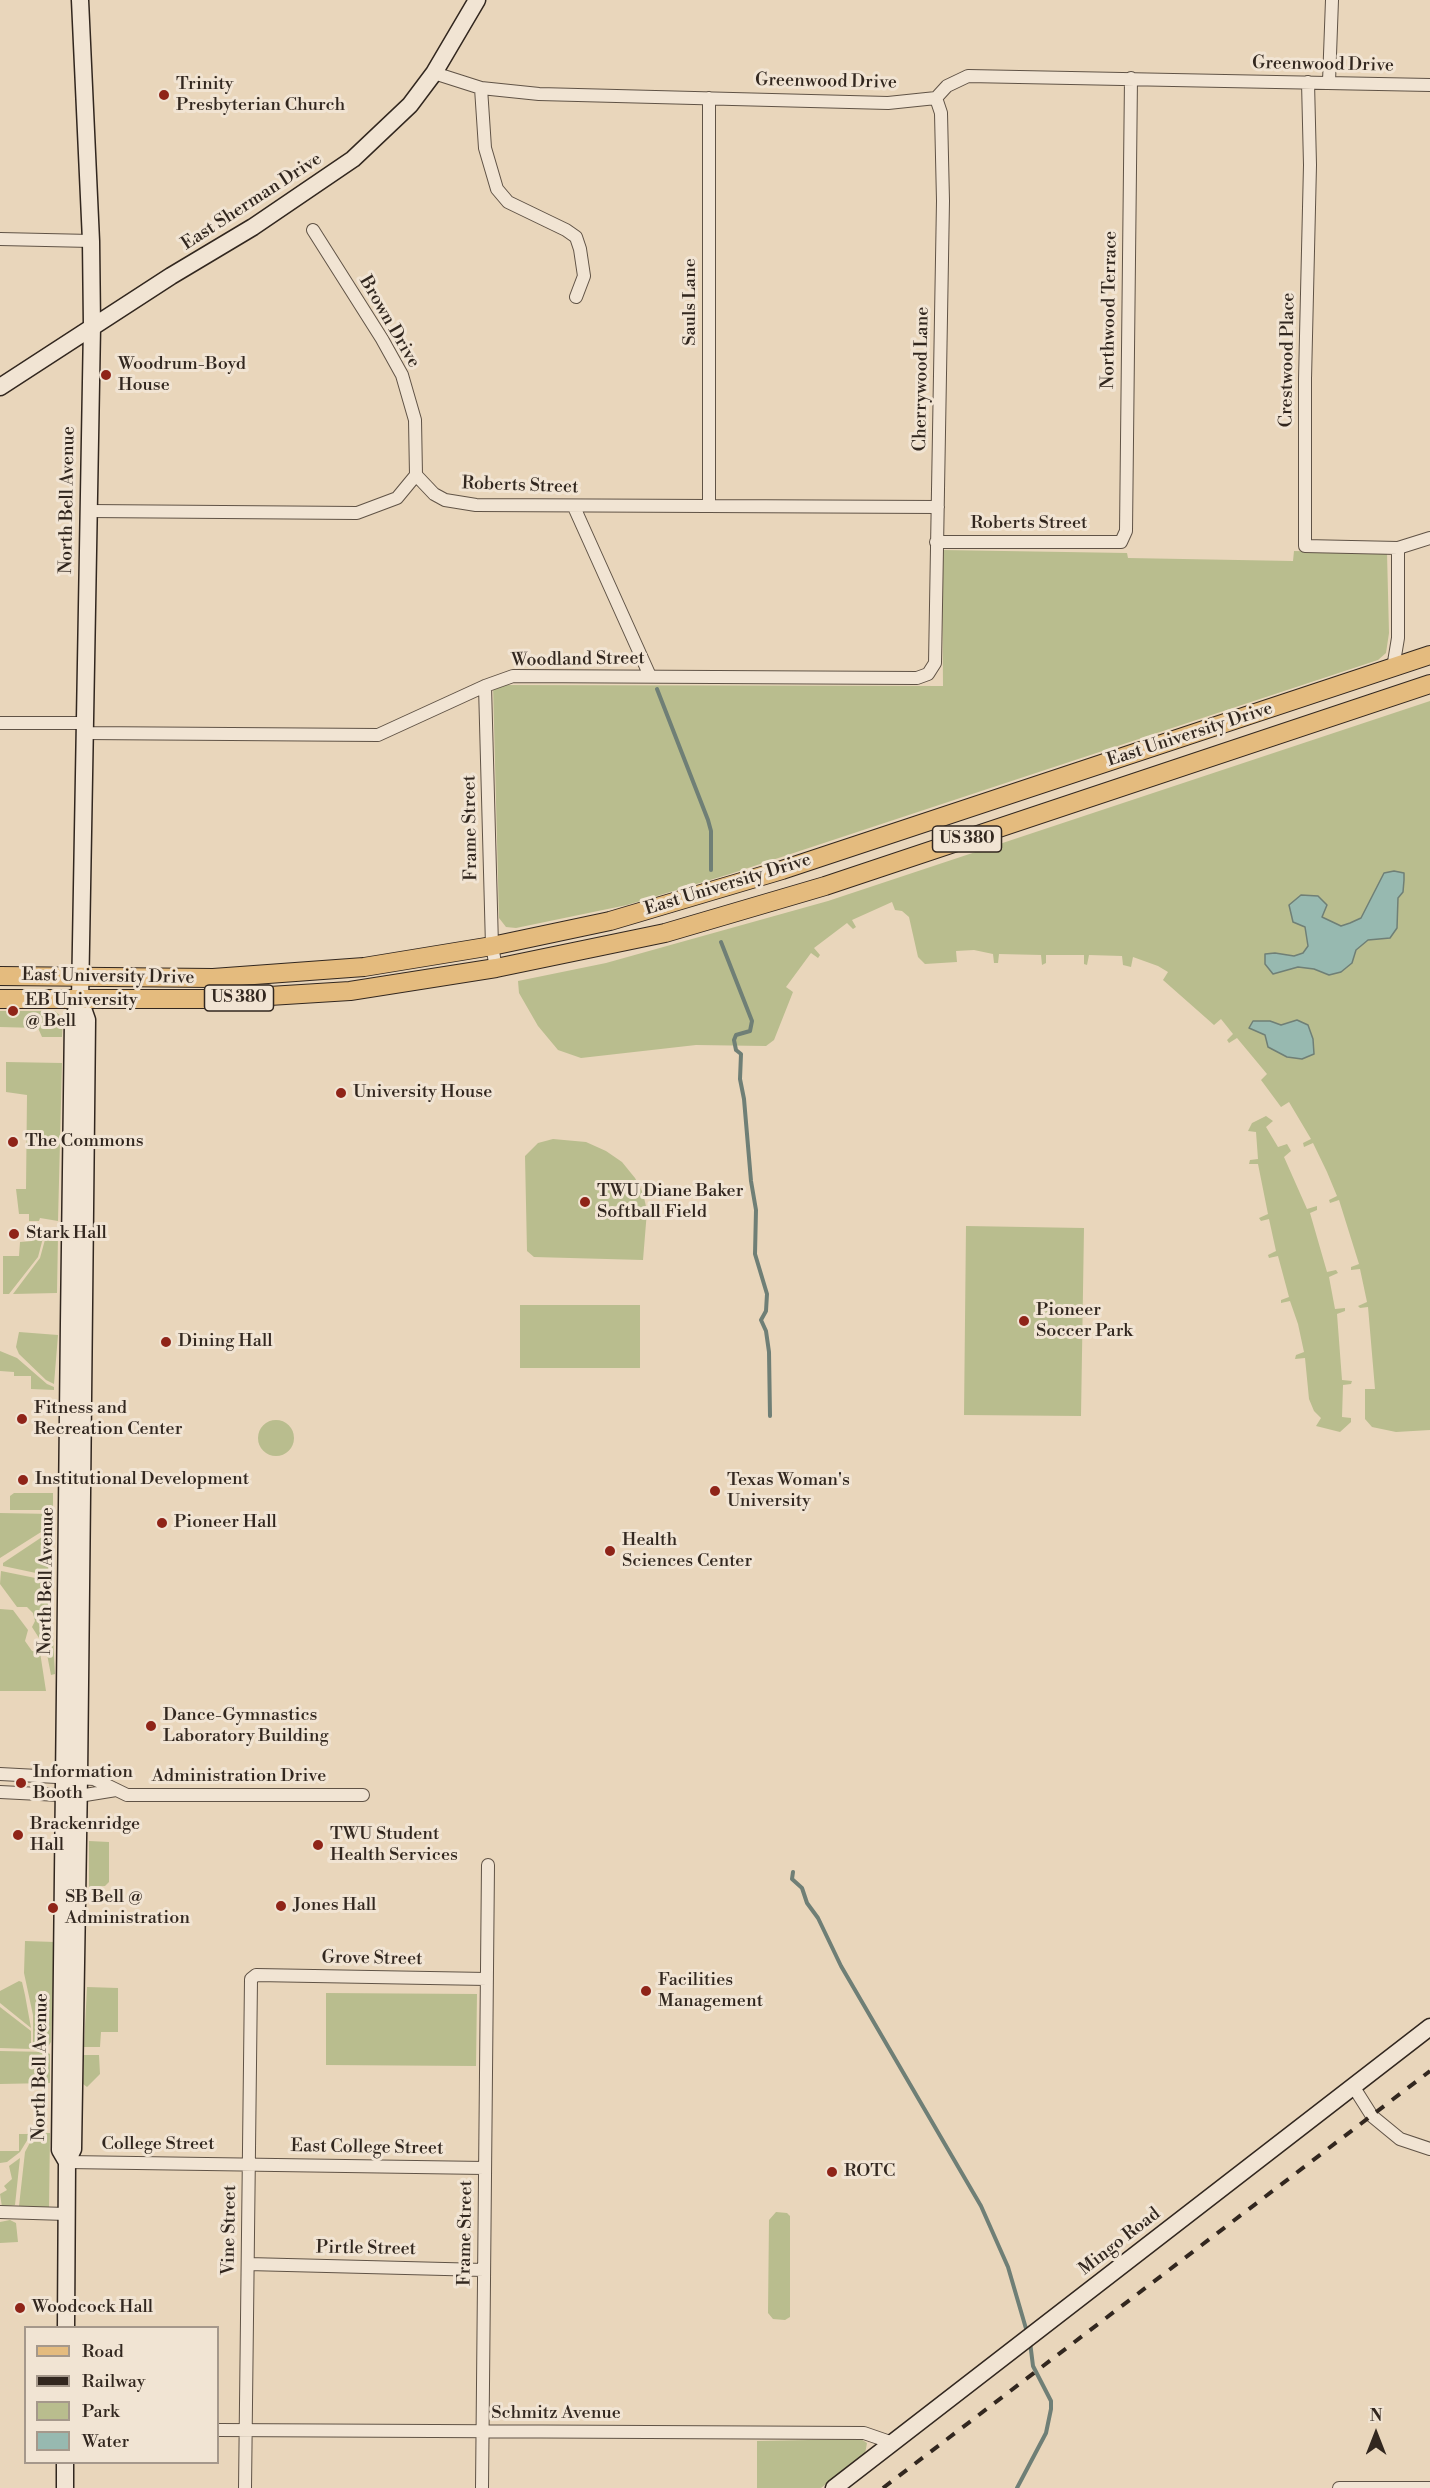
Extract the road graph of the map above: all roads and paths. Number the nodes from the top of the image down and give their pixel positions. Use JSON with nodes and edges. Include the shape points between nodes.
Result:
{"nodes":[{"id":1,"x":80,"y":0,"type":"edge"},
{"id":2,"x":477,"y":0,"type":"edge"},
{"id":3,"x":1332,"y":0,"type":"edge"},
{"id":4,"x":434,"y":73,"type":"junction"},
{"id":5,"x":1131,"y":78,"type":"junction"},
{"id":6,"x":1308,"y":82,"type":"junction"},
{"id":7,"x":1329,"y":82,"type":"junction"},
{"id":8,"x":1430,"y":85,"type":"edge"},
{"id":9,"x":481,"y":88,"type":"junction"},
{"id":10,"x":709,"y":98,"type":"junction"},
{"id":11,"x":936,"y":98,"type":"junction"},
{"id":12,"x":313,"y":230,"type":"dead end"},
{"id":13,"x":0,"y":239,"type":"edge"},
{"id":14,"x":91,"y":241,"type":"junction"},
{"id":15,"x":576,"y":297,"type":"dead end"},
{"id":16,"x":92,"y":326,"type":"junction"},
{"id":17,"x":0,"y":387,"type":"edge"},
{"id":18,"x":416,"y":475,"type":"junction"},
{"id":19,"x":709,"y":506,"type":"junction"},
{"id":20,"x":574,"y":507,"type":"junction"},
{"id":21,"x":938,"y":507,"type":"junction"},
{"id":22,"x":88,"y":511,"type":"junction"},
{"id":23,"x":1430,"y":538,"type":"edge"},
{"id":24,"x":936,"y":542,"type":"junction"},
{"id":25,"x":1121,"y":542,"type":"joint"},
{"id":26,"x":1398,"y":548,"type":"junction"},
{"id":27,"x":1430,"y":655,"type":"edge"},
{"id":28,"x":934,"y":663,"type":"joint"},
{"id":29,"x":1393,"y":668,"type":"junction"},
{"id":30,"x":650,"y":676,"type":"junction"},
{"id":31,"x":1430,"y":684,"type":"edge"},
{"id":32,"x":485,"y":686,"type":"junction"},
{"id":33,"x":0,"y":723,"type":"edge"},
{"id":34,"x":83,"y":728,"type":"junction"},
{"id":35,"x":492,"y":946,"type":"junction"},
{"id":36,"x":496,"y":968,"type":"junction"},
{"id":37,"x":0,"y":976,"type":"edge"},
{"id":38,"x":80,"y":977,"type":"junction"},
{"id":39,"x":0,"y":999,"type":"edge"},
{"id":40,"x":80,"y":1000,"type":"junction"},
{"id":41,"x":0,"y":1774,"type":"edge"},
{"id":42,"x":72,"y":1776,"type":"junction"},
{"id":43,"x":116,"y":1790,"type":"junction"},
{"id":44,"x":0,"y":1792,"type":"edge"},
{"id":45,"x":363,"y":1794,"type":"dead end"},
{"id":46,"x":72,"y":1796,"type":"junction"},
{"id":47,"x":488,"y":1865,"type":"dead end"},
{"id":48,"x":256,"y":1975,"type":"joint"},
{"id":49,"x":487,"y":1979,"type":"junction"},
{"id":50,"x":1430,"y":2027,"type":"edge"},
{"id":51,"x":1353,"y":2086,"type":"junction"},
{"id":52,"x":1430,"y":2149,"type":"edge"},
{"id":53,"x":67,"y":2162,"type":"junction"},
{"id":54,"x":249,"y":2164,"type":"junction"},
{"id":55,"x":485,"y":2168,"type":"junction"},
{"id":56,"x":0,"y":2212,"type":"edge"},
{"id":57,"x":66,"y":2214,"type":"junction"},
{"id":58,"x":248,"y":2264,"type":"junction"},
{"id":59,"x":484,"y":2270,"type":"junction"},
{"id":60,"x":66,"y":2326,"type":"edge"},
{"id":61,"x":219,"y":2430,"type":"edge"},
{"id":62,"x":246,"y":2430,"type":"junction"},
{"id":63,"x":482,"y":2431,"type":"junction"},
{"id":64,"x":892,"y":2443,"type":"junction"},
{"id":65,"x":65,"y":2464,"type":"edge"},
{"id":66,"x":64,"y":2488,"type":"edge"},
{"id":67,"x":245,"y":2488,"type":"edge"},
{"id":68,"x":482,"y":2488,"type":"edge"},
{"id":69,"x":834,"y":2488,"type":"edge"},
{"id":70,"x":1339,"y":2488,"type":"edge"},
{"id":71,"x":1421,"y":2488,"type":"edge"},
{"id":72,"x":1430,"y":2488,"type":"edge"}],
"edges":[{"from":1,"to":14,"type":"main road","name":"North Bell Avenue"},
{"from":2,"to":4,"type":"main road","name":"East Sherman Drive"},
{"from":3,"to":7,"type":"street"},
{"from":4,"to":9,"type":"street","name":"Greenwood Drive"},
{"from":4,"to":16,"type":"main road","name":"East Sherman Drive","via":[[410,105],[353,159],[253,227]]},
{"from":5,"to":6,"type":"street","name":"Greenwood Drive"},
{"from":5,"to":11,"type":"street","name":"Greenwood Drive","via":[[968,76],[947,86]]},
{"from":5,"to":25,"type":"street","name":"Northwood Terrace","via":[[1126,531]]},
{"from":6,"to":7,"type":"street","name":"Greenwood Drive"},
{"from":6,"to":26,"type":"street","name":"Crestwood Place","via":[[1305,546]]},
{"from":7,"to":8,"type":"street","name":"Greenwood Drive"},
{"from":9,"to":10,"type":"street","name":"Greenwood Drive","via":[[539,94]]},
{"from":9,"to":15,"type":"street","via":[[485,148],[497,189],[508,202],[576,237],[584,276]]},
{"from":10,"to":11,"type":"street","name":"Greenwood Drive","via":[[888,103]]},
{"from":10,"to":19,"type":"street","name":"Sauls Lane"},
{"from":11,"to":21,"type":"street","name":"Cherrywood Lane","via":[[941,113],[943,201]]},
{"from":12,"to":18,"type":"street","name":"Brown Drive","via":[[402,375],[415,420]]},
{"from":13,"to":14,"type":"street"},
{"from":14,"to":16,"type":"main road","name":"North Bell Avenue"},
{"from":16,"to":17,"type":"main road","name":"East Sherman Drive"},
{"from":16,"to":22,"type":"main road","name":"North Bell Avenue"},
{"from":18,"to":20,"type":"street","name":"Roberts Street","via":[[434,494],[460,504]]},
{"from":18,"to":22,"type":"street","via":[[397,498],[357,513]]},
{"from":19,"to":20,"type":"street","name":"Roberts Street"},
{"from":19,"to":21,"type":"street","name":"Roberts Street"},
{"from":20,"to":30,"type":"street"},
{"from":21,"to":24,"type":"street","name":"Cherrywood Lane"},
{"from":22,"to":34,"type":"main road","name":"North Bell Avenue"},
{"from":23,"to":26,"type":"street"},
{"from":24,"to":25,"type":"street","name":"Roberts Street"},
{"from":24,"to":28,"type":"street","name":"Cherrywood Lane"},
{"from":26,"to":29,"type":"street","via":[[1398,638]]},
{"from":27,"to":29,"type":"main road","name":"East University Drive","number":"US 380"},
{"from":28,"to":30,"type":"street","name":"Woodland Street","via":[[928,674],[917,678]]},
{"from":29,"to":35,"type":"main road","name":"East University Drive","number":"US 380","via":[[782,870],[610,921]]},
{"from":30,"to":32,"type":"street","name":"Woodland Street","via":[[513,676]]},
{"from":31,"to":36,"type":"main road","name":"East University Drive","number":"US 380","via":[[825,886],[665,933]]},
{"from":32,"to":34,"type":"street","name":"Woodland Street","via":[[378,735]]},
{"from":32,"to":35,"type":"street","name":"Frame Street"},
{"from":33,"to":34,"type":"street","name":"Woodland Street"},
{"from":34,"to":38,"type":"main road","name":"North Bell Avenue"},
{"from":35,"to":36,"type":"street","name":"Frame Street"},
{"from":35,"to":38,"type":"main road","name":"East University Drive","number":"US 380","via":[[352,968],[213,978]]},
{"from":36,"to":40,"type":"main road","name":"East University Drive","number":"US 380","via":[[350,991],[221,999]]},
{"from":37,"to":38,"type":"main road","name":"East University Drive","number":"US 380"},
{"from":38,"to":40,"type":"main road","name":"North Bell Avenue"},
{"from":39,"to":40,"type":"main road","name":"East University Drive","number":"US 380"},
{"from":40,"to":42,"type":"main road","name":"North Bell Avenue","via":[[73,1020]]},
{"from":41,"to":42,"type":"street","name":"Administration Drive"},
{"from":42,"to":43,"type":"street","name":"Administration Drive","via":[[111,1785]]},
{"from":42,"to":46,"type":"main road","name":"North Bell Avenue"},
{"from":43,"to":45,"type":"street","name":"Administration Drive","via":[[127,1794]]},
{"from":43,"to":46,"type":"street","name":"Administration Drive"},
{"from":44,"to":46,"type":"street","name":"Administration Drive"},
{"from":46,"to":53,"type":"main road","name":"North Bell Avenue","via":[[73,2149]]},
{"from":47,"to":49,"type":"street","name":"Frame Street"},
{"from":48,"to":49,"type":"street","name":"Grove Street"},
{"from":48,"to":54,"type":"street","name":"Vine Street","via":[[251,1979]]},
{"from":49,"to":55,"type":"street","name":"Frame Street"},
{"from":50,"to":51,"type":"main road","name":"Mingo Road"},
{"from":51,"to":52,"type":"street","via":[[1372,2116],[1400,2139]]},
{"from":51,"to":64,"type":"main road","name":"Mingo Road"},
{"from":53,"to":54,"type":"street","name":"College Street"},
{"from":53,"to":57,"type":"main road","name":"North Bell Avenue"},
{"from":54,"to":55,"type":"street","name":"East College Street"},
{"from":54,"to":58,"type":"street","name":"Vine Street"},
{"from":55,"to":59,"type":"street","name":"Frame Street"},
{"from":56,"to":57,"type":"street"},
{"from":57,"to":60,"type":"main road","name":"North Bell Avenue"},
{"from":58,"to":59,"type":"street","name":"Pirtle Street"},
{"from":58,"to":62,"type":"street","name":"Vine Street"},
{"from":59,"to":63,"type":"street","name":"Frame Street"},
{"from":61,"to":62,"type":"street","name":"Schmitz Avenue"},
{"from":62,"to":63,"type":"street","name":"Schmitz Avenue"},
{"from":62,"to":67,"type":"street","name":"Vine Street"},
{"from":63,"to":64,"type":"street","name":"Schmitz Avenue","via":[[864,2433]]},
{"from":63,"to":68,"type":"street","name":"Frame Street"},
{"from":64,"to":69,"type":"main road","name":"Mingo Road"},
{"from":65,"to":66,"type":"main road"},
{"from":70,"to":71,"type":"street"},
{"from":71,"to":72,"type":"street"}]}
